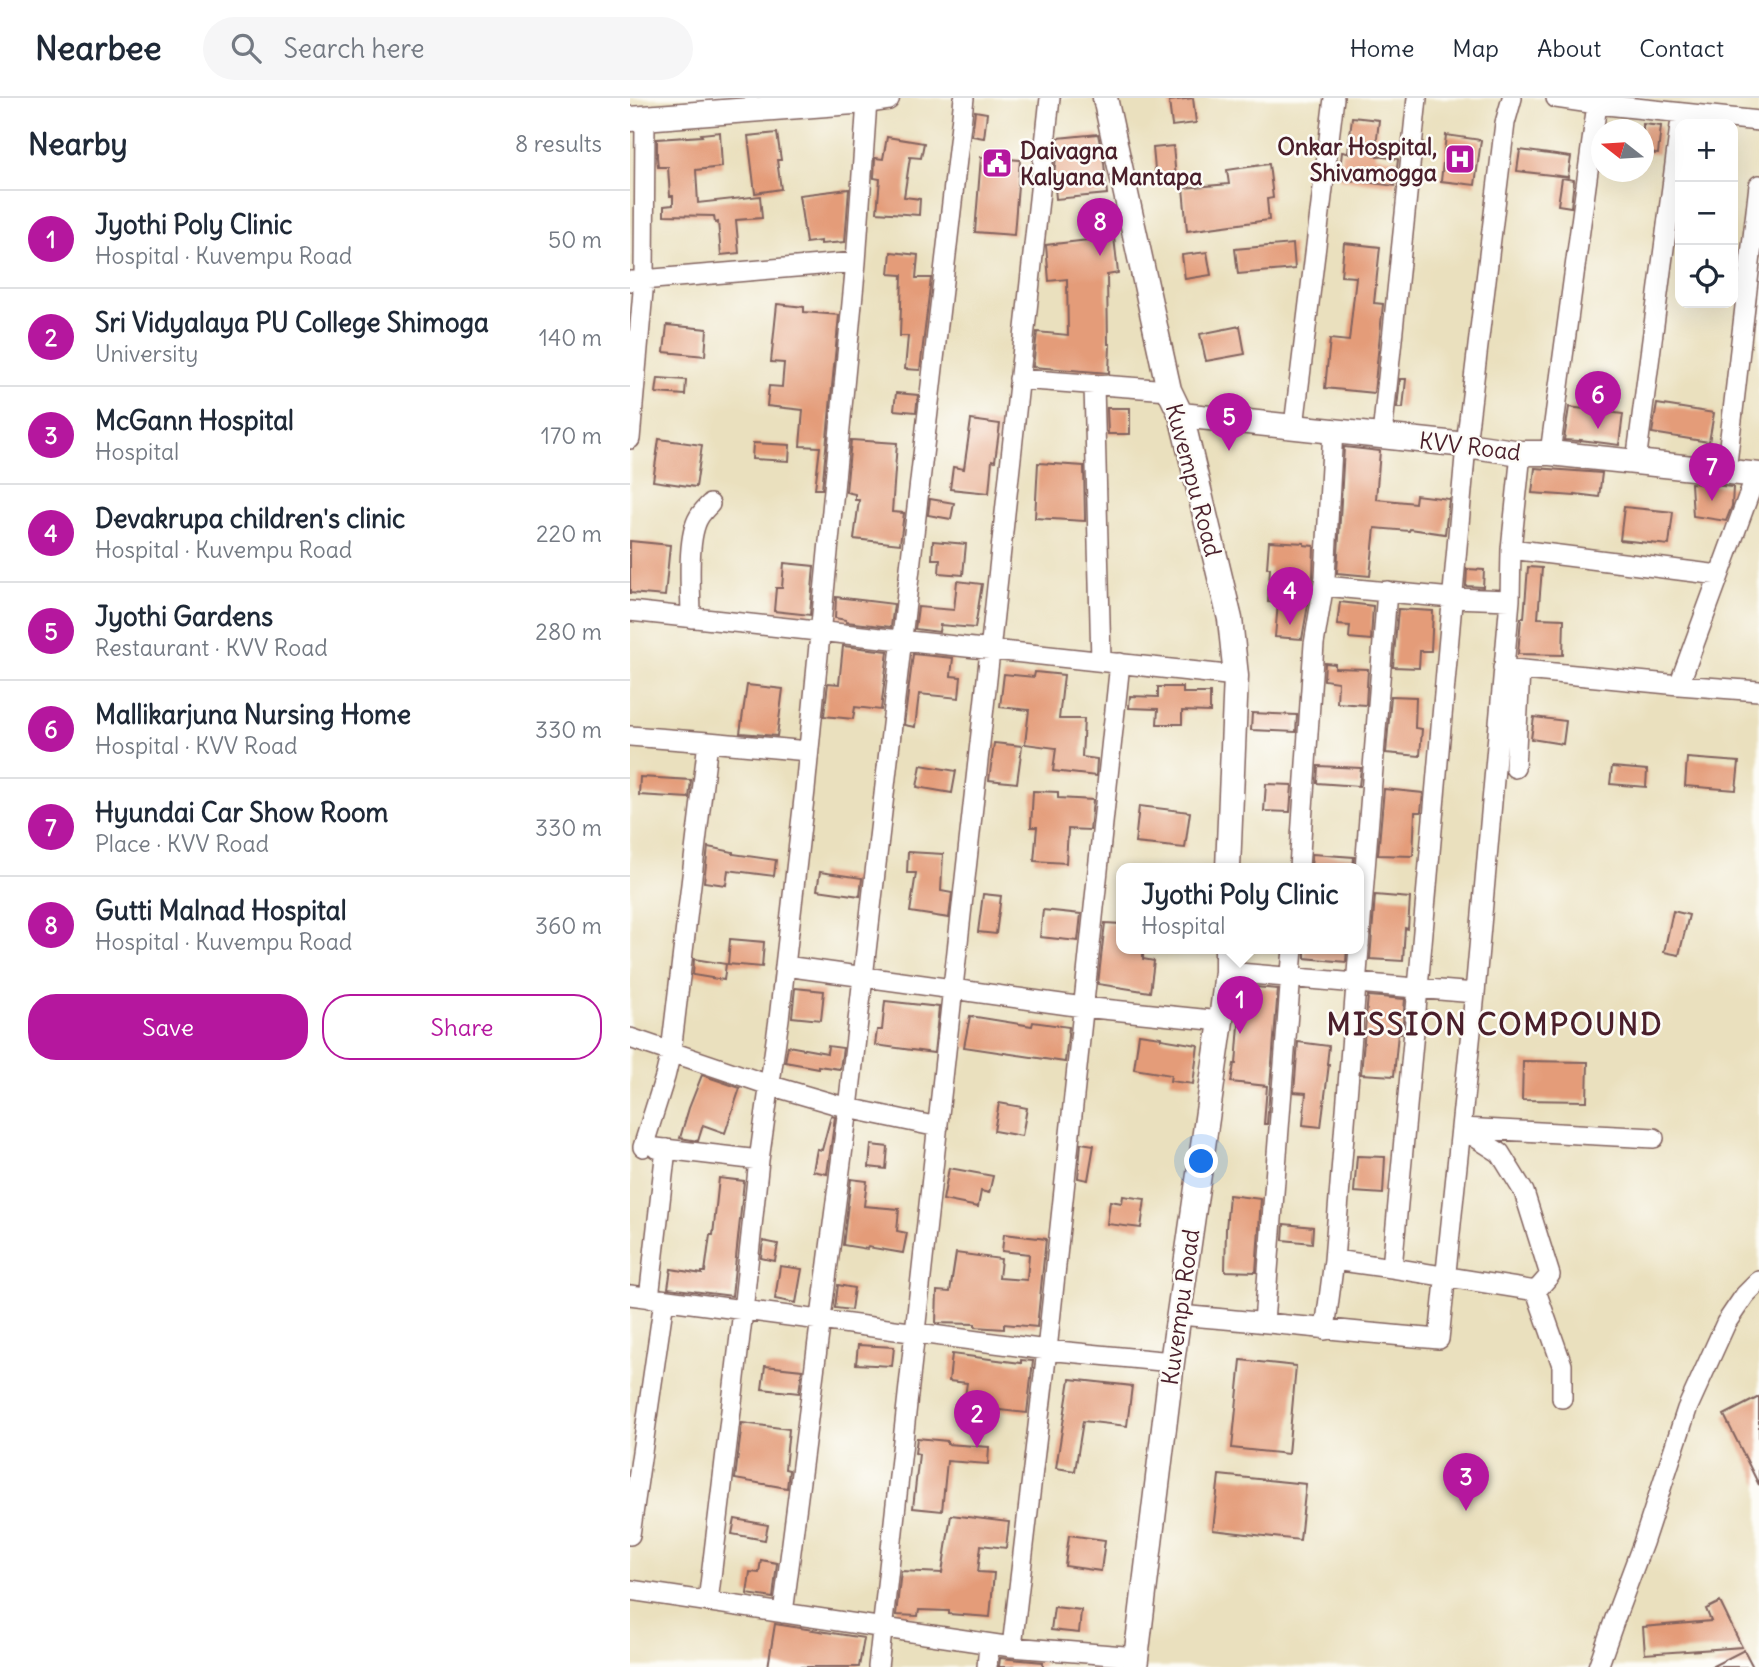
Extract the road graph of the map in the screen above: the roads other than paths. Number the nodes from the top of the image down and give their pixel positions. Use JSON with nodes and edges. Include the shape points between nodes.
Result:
{"nodes":[{"id":1,"x":964,"y":98,"type":"edge"},
{"id":2,"x":1051,"y":98,"type":"edge"},
{"id":3,"x":1105,"y":98,"type":"edge"},
{"id":4,"x":1334,"y":98,"type":"edge"},
{"id":5,"x":1417,"y":98,"type":"edge"},
{"id":6,"x":1512,"y":98,"type":"edge"},
{"id":7,"x":1556,"y":98,"type":"edge"},
{"id":8,"x":877,"y":100,"type":"edge"},
{"id":9,"x":1597,"y":104,"type":"junction"},
{"id":10,"x":637,"y":119,"type":"edge"},
{"id":11,"x":1675,"y":120,"type":"edge"},
{"id":12,"x":1738,"y":121,"type":"edge"},
{"id":13,"x":1759,"y":121,"type":"edge"},
{"id":14,"x":1675,"y":166,"type":"edge"},
{"id":15,"x":1759,"y":186,"type":"edge"},
{"id":16,"x":856,"y":262,"type":"junction"},
{"id":17,"x":637,"y":281,"type":"edge"},
{"id":18,"x":1019,"y":379,"type":"junction"},
{"id":19,"x":1094,"y":385,"type":"junction"},
{"id":20,"x":1169,"y":390,"type":"junction"},
{"id":21,"x":1181,"y":415,"type":"junction"},
{"id":22,"x":1294,"y":426,"type":"junction"},
{"id":23,"x":1333,"y":430,"type":"junction"},
{"id":24,"x":1381,"y":436,"type":"junction"},
{"id":25,"x":630,"y":439,"type":"edge"},
{"id":26,"x":1466,"y":444,"type":"junction"},
{"id":27,"x":1521,"y":453,"type":"junction"},
{"id":28,"x":1550,"y":453,"type":"junction"},
{"id":29,"x":1636,"y":462,"type":"junction"},
{"id":30,"x":1726,"y":472,"type":"junction"},
{"id":31,"x":1758,"y":475,"type":"edge"},
{"id":32,"x":710,"y":504,"type":"dead end"},
{"id":33,"x":1511,"y":549,"type":"junction"},
{"id":34,"x":1719,"y":575,"type":"junction"},
{"id":35,"x":1324,"y":586,"type":"junction"},
{"id":36,"x":1387,"y":591,"type":"junction"},
{"id":37,"x":1452,"y":598,"type":"junction"},
{"id":38,"x":1510,"y":600,"type":"junction"},
{"id":39,"x":630,"y":611,"type":"edge"},
{"id":40,"x":691,"y":618,"type":"junction"},
{"id":41,"x":821,"y":632,"type":"junction"},
{"id":42,"x":901,"y":640,"type":"junction"},
{"id":43,"x":989,"y":649,"type":"junction"},
{"id":44,"x":1110,"y":662,"type":"junction"},
{"id":45,"x":1512,"y":669,"type":"junction"},
{"id":46,"x":1236,"y":676,"type":"junction"},
{"id":47,"x":1679,"y":685,"type":"junction"},
{"id":48,"x":1759,"y":691,"type":"edge"},
{"id":49,"x":630,"y":737,"type":"edge"},
{"id":50,"x":708,"y":742,"type":"junction"},
{"id":51,"x":808,"y":751,"type":"junction"},
{"id":52,"x":1515,"y":768,"type":"dead end"},
{"id":53,"x":1228,"y":863,"type":"edge"},
{"id":54,"x":1299,"y":863,"type":"edge"},
{"id":55,"x":1364,"y":883,"type":"edge"},
{"id":56,"x":1293,"y":954,"type":"edge"},
{"id":57,"x":1358,"y":954,"type":"edge"},
{"id":58,"x":1227,"y":960,"type":"edge"},
{"id":59,"x":785,"y":966,"type":"junction"},
{"id":60,"x":863,"y":976,"type":"junction"},
{"id":61,"x":1291,"y":976,"type":"junction"},
{"id":62,"x":1356,"y":983,"type":"junction"},
{"id":63,"x":1418,"y":988,"type":"junction"},
{"id":64,"x":953,"y":989,"type":"junction"},
{"id":65,"x":1475,"y":993,"type":"junction"},
{"id":66,"x":1083,"y":1007,"type":"junction"},
{"id":67,"x":1221,"y":1021,"type":"junction"},
{"id":68,"x":630,"y":1038,"type":"edge"},
{"id":69,"x":671,"y":1052,"type":"junction"},
{"id":70,"x":769,"y":1085,"type":"junction"},
{"id":71,"x":848,"y":1108,"type":"junction"},
{"id":72,"x":938,"y":1127,"type":"junction"},
{"id":73,"x":1461,"y":1128,"type":"junction"},
{"id":74,"x":1654,"y":1138,"type":"dead end"},
{"id":75,"x":636,"y":1146,"type":"edge"},
{"id":76,"x":666,"y":1149,"type":"junction"},
{"id":77,"x":759,"y":1160,"type":"junction"},
{"id":78,"x":1334,"y":1261,"type":"junction"},
{"id":79,"x":1392,"y":1268,"type":"junction"},
{"id":80,"x":1445,"y":1276,"type":"junction"},
{"id":81,"x":1759,"y":1281,"type":"edge"},
{"id":82,"x":1536,"y":1291,"type":"junction"},
{"id":83,"x":648,"y":1298,"type":"edge"},
{"id":84,"x":743,"y":1311,"type":"junction"},
{"id":85,"x":1179,"y":1315,"type":"junction"},
{"id":86,"x":821,"y":1321,"type":"junction"},
{"id":87,"x":1264,"y":1322,"type":"junction"},
{"id":88,"x":1325,"y":1330,"type":"junction"},
{"id":89,"x":917,"y":1334,"type":"junction"},
{"id":90,"x":1047,"y":1350,"type":"junction"},
{"id":91,"x":1172,"y":1362,"type":"junction"},
{"id":92,"x":1562,"y":1398,"type":"dead end"},
{"id":93,"x":630,"y":1535,"type":"edge"},
{"id":94,"x":630,"y":1590,"type":"edge"},
{"id":95,"x":708,"y":1602,"type":"junction"},
{"id":96,"x":783,"y":1613,"type":"junction"},
{"id":97,"x":883,"y":1628,"type":"junction"},
{"id":98,"x":989,"y":1644,"type":"junction"},
{"id":99,"x":1012,"y":1647,"type":"junction"},
{"id":100,"x":1136,"y":1662,"type":"edge"},
{"id":101,"x":878,"y":1667,"type":"edge"},
{"id":102,"x":987,"y":1667,"type":"edge"},
{"id":103,"x":1598,"y":1667,"type":"edge"}],
"edges":[{"from":1,"to":42,"type":"street"},
{"from":2,"to":18,"type":"street"},
{"from":3,"to":20,"type":"main road","name":"Kuvempu Road"},
{"from":4,"to":22,"type":"street"},
{"from":5,"to":24,"type":"street"},
{"from":6,"to":26,"type":"street","via":[[1505,123]]},
{"from":7,"to":9,"type":"street"},
{"from":8,"to":10,"type":"main road"},
{"from":8,"to":16,"type":"street"},
{"from":9,"to":11,"type":"street"},
{"from":9,"to":28,"type":"street"},
{"from":10,"to":17,"type":"street"},
{"from":12,"to":13,"type":"street"},
{"from":14,"to":29,"type":"street"},
{"from":15,"to":30,"type":"street"},
{"from":16,"to":17,"type":"street"},
{"from":16,"to":41,"type":"street"},
{"from":17,"to":25,"type":"street"},
{"from":18,"to":19,"type":"street"},
{"from":18,"to":43,"type":"street"},
{"from":19,"to":20,"type":"street"},
{"from":19,"to":44,"type":"street"},
{"from":20,"to":21,"type":"main road","name":"Kuvempu Road"},
{"from":21,"to":22,"type":"main road","name":"KVV Road"},
{"from":21,"to":46,"type":"main road","name":"Kuvempu Road","via":[[1230,619]]},
{"from":22,"to":23,"type":"main road","name":"KVV Road"},
{"from":23,"to":24,"type":"main road","name":"KVV Road"},
{"from":23,"to":35,"type":"street"},
{"from":24,"to":26,"type":"main road","name":"KVV Road"},
{"from":26,"to":27,"type":"main road","name":"KVV Road"},
{"from":26,"to":37,"type":"street"},
{"from":27,"to":28,"type":"main road","name":"KVV Road"},
{"from":27,"to":33,"type":"street"},
{"from":28,"to":29,"type":"main road","name":"KVV Road"},
{"from":29,"to":30,"type":"main road","name":"KVV Road"},
{"from":30,"to":31,"type":"main road","name":"KVV Road"},
{"from":31,"to":34,"type":"street"},
{"from":32,"to":40,"type":"street","via":[[693,533]]},
{"from":33,"to":34,"type":"street"},
{"from":33,"to":38,"type":"street"},
{"from":34,"to":47,"type":"street"},
{"from":35,"to":36,"type":"street"},
{"from":35,"to":54,"type":"street","via":[[1314,644]]},
{"from":36,"to":37,"type":"street"},
{"from":36,"to":55,"type":"street"},
{"from":37,"to":38,"type":"street"},
{"from":37,"to":63,"type":"street"},
{"from":38,"to":45,"type":"street"},
{"from":39,"to":40,"type":"street"},
{"from":40,"to":41,"type":"street"},
{"from":41,"to":42,"type":"street"},
{"from":41,"to":51,"type":"street"},
{"from":42,"to":43,"type":"street"},
{"from":42,"to":60,"type":"street"},
{"from":43,"to":44,"type":"street"},
{"from":43,"to":64,"type":"street"},
{"from":44,"to":46,"type":"street"},
{"from":44,"to":66,"type":"street"},
{"from":45,"to":47,"type":"street"},
{"from":45,"to":52,"type":"street"},
{"from":45,"to":65,"type":"street"},
{"from":46,"to":53,"type":"main road","name":"Kuvempu Road"},
{"from":47,"to":48,"type":"street"},
{"from":49,"to":50,"type":"street"},
{"from":50,"to":51,"type":"street"},
{"from":50,"to":69,"type":"street"},
{"from":51,"to":59,"type":"street"},
{"from":56,"to":61,"type":"street"},
{"from":57,"to":62,"type":"street"},
{"from":58,"to":61,"type":"street"},
{"from":58,"to":67,"type":"main road","name":"Kuvempu Road"},
{"from":59,"to":60,"type":"street"},
{"from":59,"to":70,"type":"street"},
{"from":60,"to":64,"type":"street"},
{"from":60,"to":71,"type":"street"},
{"from":61,"to":62,"type":"street"},
{"from":61,"to":87,"type":"street"},
{"from":62,"to":63,"type":"street"},
{"from":62,"to":78,"type":"street"},
{"from":63,"to":65,"type":"street"},
{"from":63,"to":79,"type":"street"},
{"from":64,"to":66,"type":"street"},
{"from":64,"to":72,"type":"street"},
{"from":65,"to":73,"type":"street"},
{"from":66,"to":67,"type":"street"},
{"from":66,"to":90,"type":"street"},
{"from":67,"to":85,"type":"main road","name":"Kuvempu Road"},
{"from":68,"to":69,"type":"street"},
{"from":69,"to":70,"type":"street"},
{"from":69,"to":75,"type":"street"},
{"from":70,"to":71,"type":"street"},
{"from":70,"to":77,"type":"street"},
{"from":71,"to":72,"type":"street"},
{"from":71,"to":86,"type":"street"},
{"from":72,"to":89,"type":"street"},
{"from":73,"to":74,"type":"street"},
{"from":73,"to":80,"type":"street"},
{"from":73,"to":82,"type":"street","via":[[1500,1153],[1524,1192],[1550,1275]]},
{"from":75,"to":76,"type":"street"},
{"from":76,"to":77,"type":"street"},
{"from":76,"to":83,"type":"street"},
{"from":77,"to":84,"type":"street"},
{"from":78,"to":79,"type":"street"},
{"from":78,"to":88,"type":"street"},
{"from":79,"to":80,"type":"street"},
{"from":80,"to":82,"type":"street"},
{"from":80,"to":88,"type":"street","via":[[1439,1339]]},
{"from":81,"to":103,"type":"street","via":[[1726,1323],[1687,1409]]},
{"from":82,"to":92,"type":"street","via":[[1562,1365]]},
{"from":83,"to":84,"type":"street"},
{"from":83,"to":93,"type":"street"},
{"from":84,"to":86,"type":"street"},
{"from":84,"to":95,"type":"street"},
{"from":85,"to":87,"type":"street"},
{"from":85,"to":91,"type":"main road","name":"Kuvempu Road"},
{"from":86,"to":89,"type":"street"},
{"from":86,"to":96,"type":"street"},
{"from":87,"to":88,"type":"street"},
{"from":89,"to":90,"type":"street"},
{"from":89,"to":97,"type":"street"},
{"from":90,"to":91,"type":"street"},
{"from":90,"to":99,"type":"street"},
{"from":91,"to":100,"type":"main road","name":"Kuvempu Road"},
{"from":94,"to":95,"type":"street"},
{"from":95,"to":96,"type":"street"},
{"from":96,"to":97,"type":"street"},
{"from":97,"to":98,"type":"street"},
{"from":97,"to":101,"type":"street"},
{"from":98,"to":99,"type":"street"},
{"from":98,"to":102,"type":"street"},
{"from":99,"to":100,"type":"street"}]}
